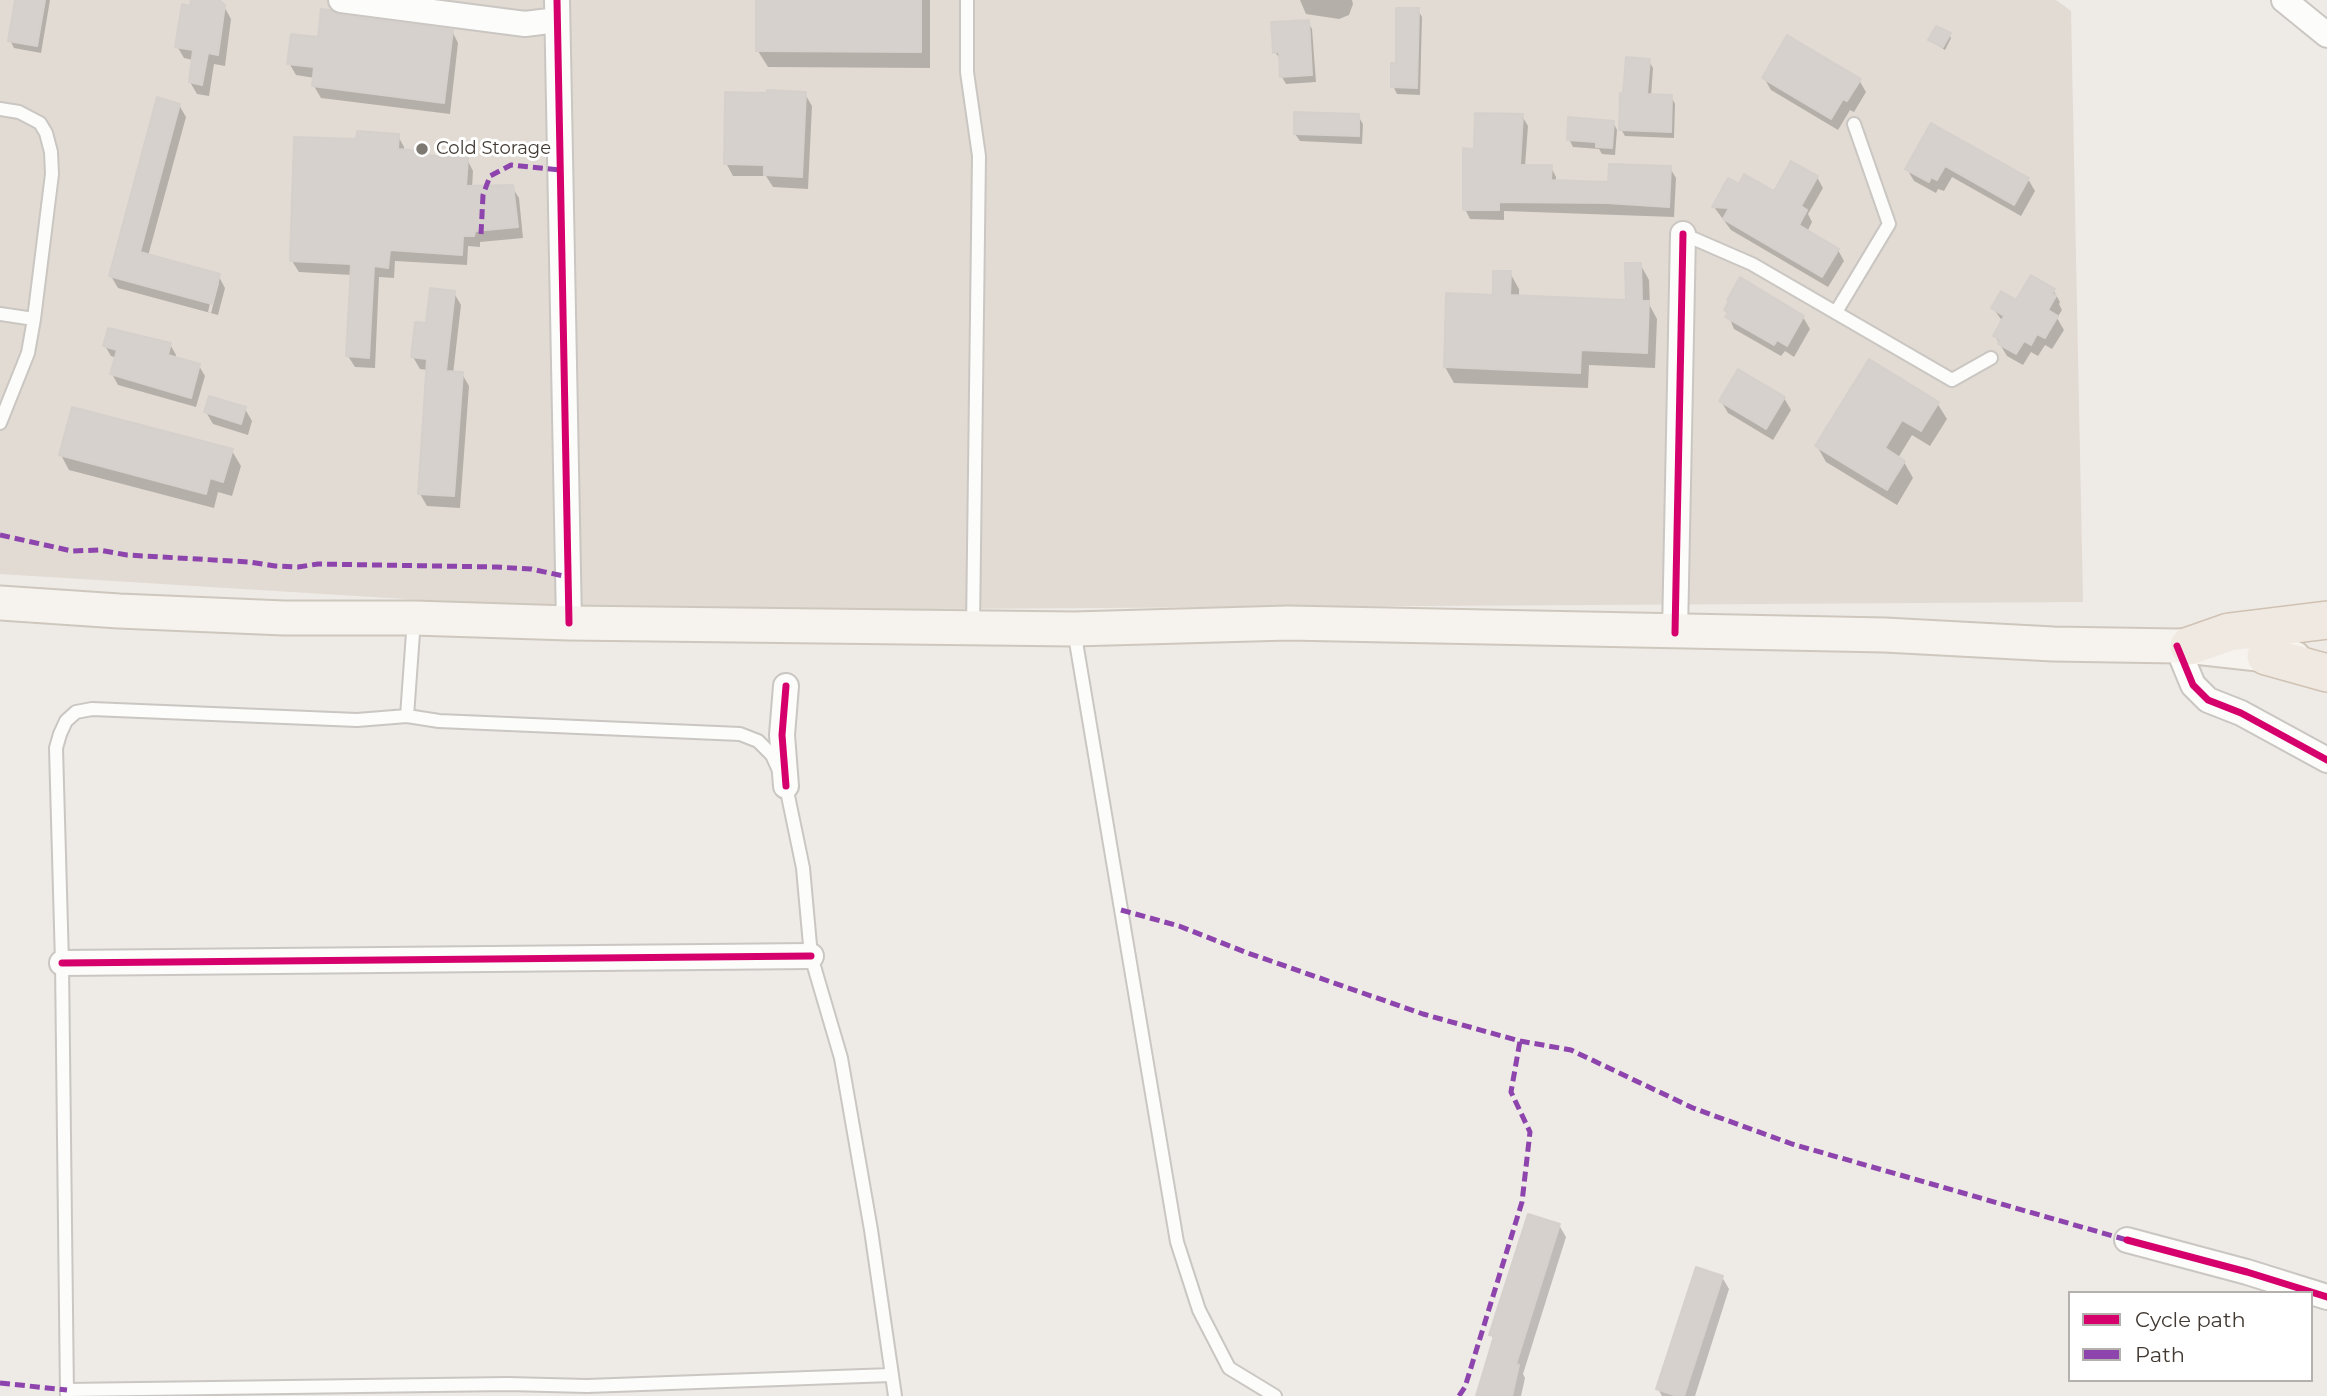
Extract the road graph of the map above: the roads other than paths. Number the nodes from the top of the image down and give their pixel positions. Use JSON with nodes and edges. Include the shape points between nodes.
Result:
{"nodes":[{"id":1,"x":341,"y":0,"type":"edge"},
{"id":2,"x":967,"y":0,"type":"edge"},
{"id":3,"x":2284,"y":0,"type":"edge"},
{"id":4,"x":558,"y":10,"type":"edge"},
{"id":5,"x":2327,"y":34,"type":"edge"},
{"id":6,"x":0,"y":109,"type":"edge"},
{"id":7,"x":1854,"y":124,"type":"dead end"},
{"id":8,"x":1683,"y":234,"type":"joint"},
{"id":9,"x":1836,"y":312,"type":"junction"},
{"id":10,"x":0,"y":314,"type":"edge"},
{"id":11,"x":34,"y":319,"type":"junction"},
{"id":12,"x":1991,"y":358,"type":"dead end"},
{"id":13,"x":0,"y":423,"type":"edge"},
{"id":14,"x":0,"y":603,"type":"edge"},
{"id":15,"x":414,"y":618,"type":"junction"},
{"id":16,"x":2327,"y":620,"type":"edge"},
{"id":17,"x":569,"y":623,"type":"junction"},
{"id":18,"x":972,"y":628,"type":"junction"},
{"id":19,"x":1074,"y":629,"type":"junction"},
{"id":20,"x":1675,"y":633,"type":"junction"},
{"id":21,"x":2327,"y":638,"type":"edge"},
{"id":22,"x":2183,"y":646,"type":"junction"},
{"id":23,"x":2266,"y":656,"type":"junction"},
{"id":24,"x":2327,"y":661,"type":"edge"},
{"id":25,"x":2327,"y":673,"type":"edge"},
{"id":26,"x":786,"y":686,"type":"dead end"},
{"id":27,"x":407,"y":716,"type":"junction"},
{"id":28,"x":2327,"y":760,"type":"edge"},
{"id":29,"x":786,"y":786,"type":"junction"},
{"id":30,"x":811,"y":956,"type":"junction"},
{"id":31,"x":62,"y":963,"type":"junction"},
{"id":32,"x":2127,"y":1240,"type":"dead end"},
{"id":33,"x":2308,"y":1291,"type":"edge"},
{"id":34,"x":891,"y":1375,"type":"junction"},
{"id":35,"x":67,"y":1393,"type":"edge"},
{"id":36,"x":895,"y":1396,"type":"edge"},
{"id":37,"x":1275,"y":1396,"type":"edge"}],
"edges":[{"from":1,"to":4,"type":"street","via":[[525,24]]},
{"from":2,"to":18,"type":"lane","via":[[967,72],[979,156]]},
{"from":3,"to":5,"type":"street"},
{"from":4,"to":17,"type":"street"},
{"from":6,"to":11,"type":"lane","via":[[40,123],[51,152]]},
{"from":7,"to":9,"type":"lane","via":[[1889,225]]},
{"from":8,"to":9,"type":"lane","via":[[1752,264]]},
{"from":8,"to":20,"type":"street"},
{"from":9,"to":12,"type":"lane","via":[[1952,380]]},
{"from":10,"to":11,"type":"lane"},
{"from":11,"to":13,"type":"lane","via":[[28,353]]},
{"from":14,"to":15,"type":"main road","via":[[284,618]]},
{"from":15,"to":17,"type":"main road"},
{"from":15,"to":27,"type":"lane"},
{"from":16,"to":22,"type":"main road","via":[[2229,632]]},
{"from":17,"to":18,"type":"main road"},
{"from":18,"to":19,"type":"main road"},
{"from":19,"to":20,"type":"main road","via":[[1288,623]]},
{"from":19,"to":37,"type":"lane","via":[[1177,1242],[1199,1310],[1229,1368]]},
{"from":20,"to":22,"type":"main road"},
{"from":21,"to":22,"type":"main road"},
{"from":22,"to":23,"type":"main road"},
{"from":22,"to":28,"type":"street","via":[[2193,685],[2208,700]]},
{"from":23,"to":24,"type":"main road"},
{"from":23,"to":25,"type":"main road"},
{"from":26,"to":29,"type":"street","via":[[782,735]]},
{"from":27,"to":29,"type":"lane","via":[[740,734],[758,741],[772,755]]},
{"from":27,"to":31,"type":"lane","via":[[357,720],[76,712],[66,721],[56,748]]},
{"from":29,"to":30,"type":"lane","via":[[803,868]]},
{"from":30,"to":31,"type":"street"},
{"from":30,"to":34,"type":"lane","via":[[841,1058],[872,1230]]},
{"from":31,"to":35,"type":"lane"},
{"from":32,"to":33,"type":"street"},
{"from":34,"to":35,"type":"lane","via":[[587,1386]]},
{"from":34,"to":36,"type":"lane"}]}
